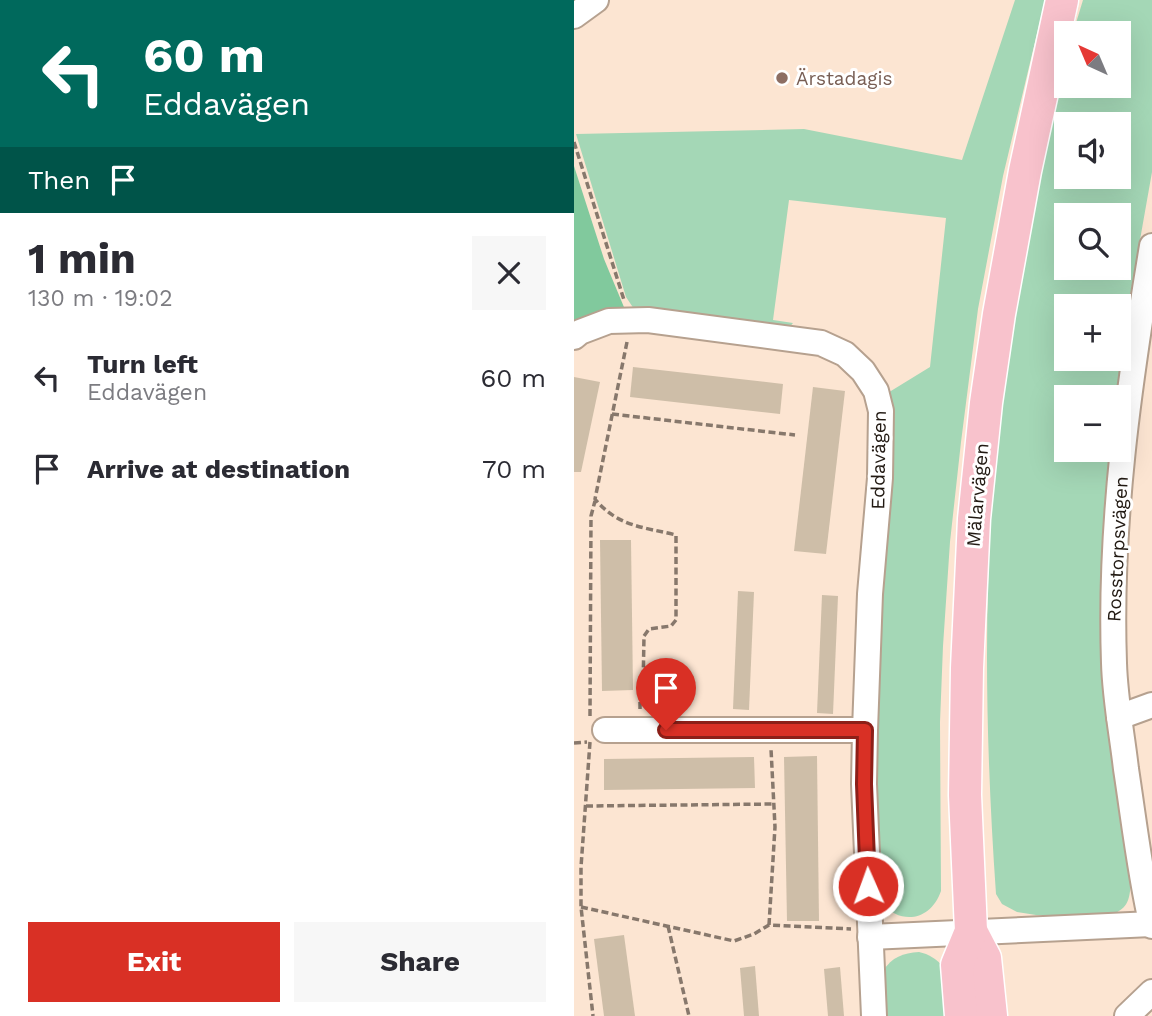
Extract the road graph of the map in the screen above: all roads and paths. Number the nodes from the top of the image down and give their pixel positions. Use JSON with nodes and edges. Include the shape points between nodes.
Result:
{"nodes":[{"id":1,"x":596,"y":0,"type":"edge"},
{"id":2,"x":1062,"y":0,"type":"edge"},
{"id":3,"x":1069,"y":0,"type":"edge"},
{"id":4,"x":574,"y":16,"type":"edge"},
{"id":5,"x":1049,"y":64,"type":"junction"},
{"id":6,"x":574,"y":142,"type":"edge"},
{"id":7,"x":1152,"y":246,"type":"edge"},
{"id":8,"x":628,"y":321,"type":"junction"},
{"id":9,"x":574,"y":337,"type":"edge"},
{"id":10,"x":1144,"y":337,"type":"edge"},
{"id":11,"x":612,"y":414,"type":"junction"},
{"id":12,"x":795,"y":435,"type":"dead end"},
{"id":13,"x":596,"y":499,"type":"junction"},
{"id":14,"x":1152,"y":705,"type":"edge"},
{"id":15,"x":1119,"y":717,"type":"junction"},
{"id":16,"x":770,"y":729,"type":"junction"},
{"id":17,"x":640,"y":730,"type":"junction"},
{"id":18,"x":865,"y":730,"type":"junction"},
{"id":19,"x":595,"y":736,"type":"junction"},
{"id":20,"x":574,"y":743,"type":"edge"},
{"id":21,"x":774,"y":804,"type":"junction"},
{"id":22,"x":586,"y":806,"type":"junction"},
{"id":23,"x":580,"y":907,"type":"junction"},
{"id":24,"x":1152,"y":924,"type":"edge"},
{"id":25,"x":769,"y":925,"type":"junction"},
{"id":26,"x":668,"y":926,"type":"junction"},
{"id":27,"x":971,"y":931,"type":"junction"},
{"id":28,"x":870,"y":937,"type":"junction"},
{"id":29,"x":1152,"y":992,"type":"edge"},
{"id":30,"x":593,"y":1016,"type":"edge"},
{"id":31,"x":689,"y":1016,"type":"edge"},
{"id":32,"x":874,"y":1016,"type":"edge"},
{"id":33,"x":961,"y":1016,"type":"edge"},
{"id":34,"x":991,"y":1016,"type":"edge"},
{"id":35,"x":1127,"y":1016,"type":"edge"}],
"edges":[{"from":1,"to":4,"type":"street"},
{"from":2,"to":5,"type":"main road","name":"Mälarvägen"},
{"from":3,"to":5,"type":"main road","name":"Mälarvägen"},
{"from":5,"to":27,"type":"main road","name":"Mälarvägen","via":[[999,314],[974,519],[965,796]]},
{"from":6,"to":8,"type":"path"},
{"from":7,"to":10,"type":"street","name":"Rosstorpsvägen"},
{"from":8,"to":9,"type":"street","name":"Eddavägen","via":[[609,321]]},
{"from":8,"to":11,"type":"path"},
{"from":8,"to":18,"type":"street","name":"Eddavägen","via":[[821,344],[845,354],[876,391],[881,411],[880,478]]},
{"from":10,"to":15,"type":"street","name":"Rosstorpsvägen","via":[[1129,394],[1117,504],[1114,666]]},
{"from":11,"to":12,"type":"path"},
{"from":11,"to":13,"type":"path"},
{"from":13,"to":17,"type":"path","via":[[628,524],[676,536],[676,620],[671,626],[649,629],[644,636]]},
{"from":13,"to":19,"type":"path","via":[[591,516]]},
{"from":14,"to":15,"type":"street"},
{"from":15,"to":24,"type":"street","name":"Rosstorpsvägen"},
{"from":16,"to":17,"type":"street"},
{"from":16,"to":18,"type":"street"},
{"from":16,"to":21,"type":"path"},
{"from":17,"to":19,"type":"street"},
{"from":18,"to":28,"type":"street","name":"Eddavägen"},
{"from":19,"to":20,"type":"path"},
{"from":19,"to":22,"type":"path"},
{"from":21,"to":22,"type":"path"},
{"from":21,"to":25,"type":"path"},
{"from":22,"to":23,"type":"path"},
{"from":23,"to":26,"type":"path"},
{"from":23,"to":30,"type":"path"},
{"from":24,"to":27,"type":"street","name":"Rosstorpsvägen"},
{"from":25,"to":26,"type":"path","via":[[734,941]]},
{"from":25,"to":28,"type":"path","via":[[849,928]]},
{"from":26,"to":31,"type":"path"},
{"from":27,"to":28,"type":"street"},
{"from":27,"to":33,"type":"main road","name":"Mälarvägen","via":[[957,965]]},
{"from":27,"to":34,"type":"main road","name":"Mälarvägen","via":[[985,958]]},
{"from":28,"to":32,"type":"street","name":"Eddavägen"},
{"from":29,"to":35,"type":"street"}]}
